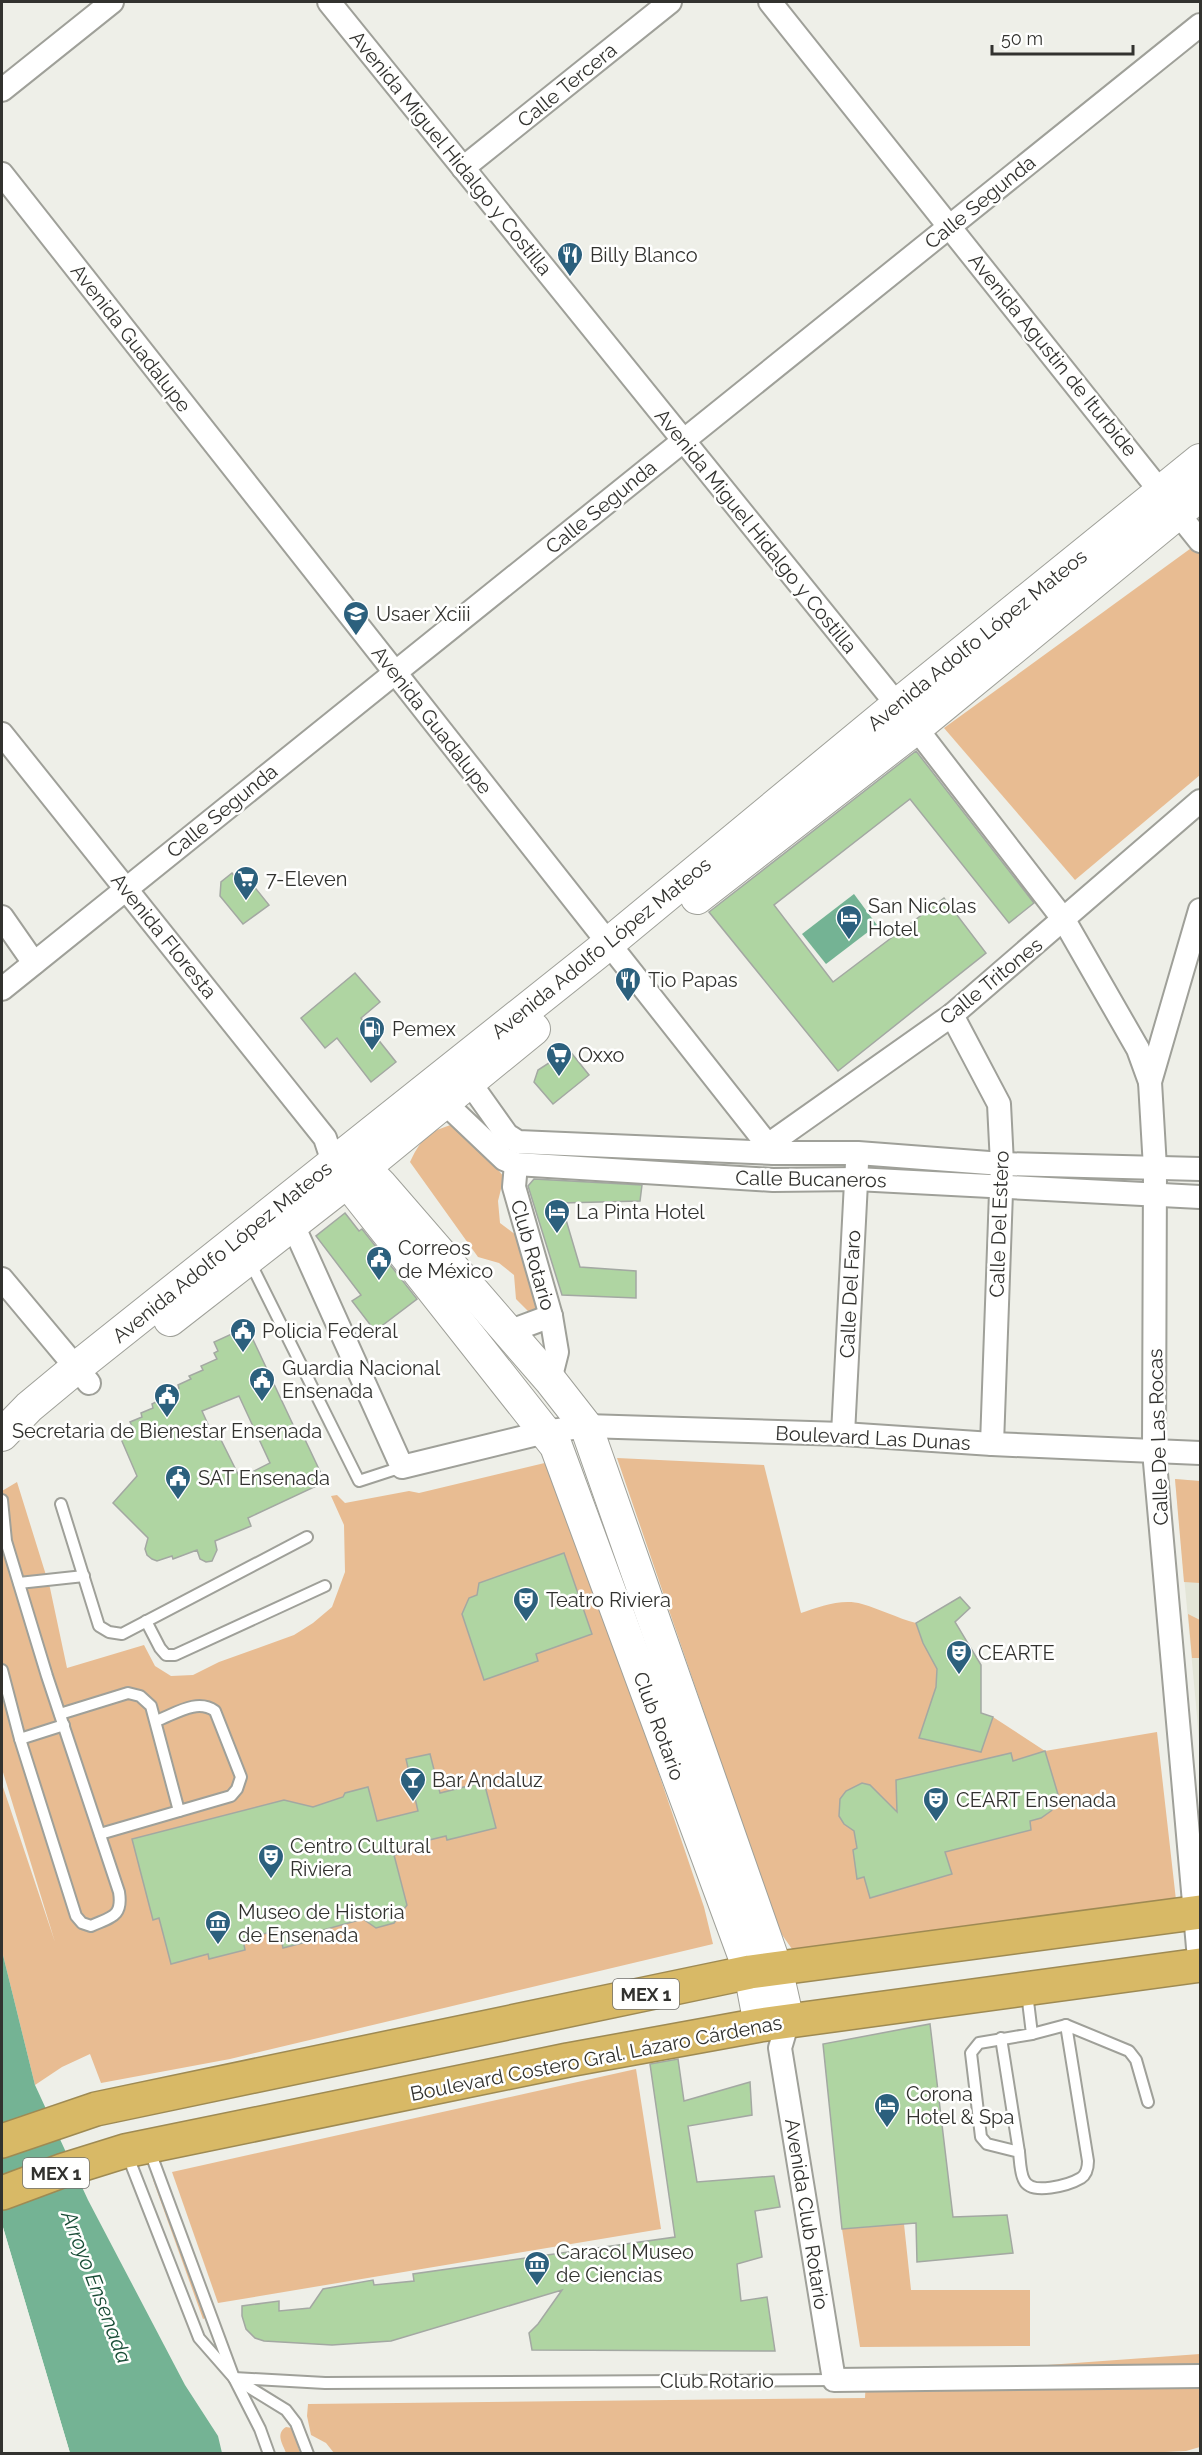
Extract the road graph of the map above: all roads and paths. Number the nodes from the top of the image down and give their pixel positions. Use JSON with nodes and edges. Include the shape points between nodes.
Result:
{"nodes":[{"id":1,"x":112,"y":2,"type":"edge"},
{"id":2,"x":328,"y":2,"type":"edge"},
{"id":3,"x":670,"y":2,"type":"edge"},
{"id":4,"x":770,"y":2,"type":"edge"},
{"id":5,"x":1200,"y":25,"type":"edge"},
{"id":6,"x":2,"y":90,"type":"edge"},
{"id":7,"x":463,"y":168,"type":"junction"},
{"id":8,"x":2,"y":174,"type":"edge"},
{"id":9,"x":950,"y":226,"type":"junction"},
{"id":10,"x":683,"y":441,"type":"junction"},
{"id":11,"x":1200,"y":460,"type":"edge"},
{"id":12,"x":1180,"y":499,"type":"edge"},
{"id":13,"x":1200,"y":541,"type":"edge"},
{"id":14,"x":395,"y":672,"type":"junction"},
{"id":15,"x":906,"y":716,"type":"junction"},
{"id":16,"x":2,"y":734,"type":"edge"},
{"id":17,"x":1200,"y":801,"type":"edge"},
{"id":18,"x":126,"y":889,"type":"junction"},
{"id":19,"x":1200,"y":910,"type":"edge"},
{"id":20,"x":2,"y":917,"type":"edge"},
{"id":21,"x":1064,"y":920,"type":"junction"},
{"id":22,"x":615,"y":950,"type":"junction"},
{"id":23,"x":34,"y":963,"type":"junction"},
{"id":24,"x":2,"y":989,"type":"edge"},
{"id":25,"x":952,"y":1015,"type":"junction"},
{"id":26,"x":1150,"y":1082,"type":"junction"},
{"id":27,"x":470,"y":1083,"type":"junction"},
{"id":28,"x":445,"y":1103,"type":"junction"},
{"id":29,"x":771,"y":1149,"type":"junction"},
{"id":30,"x":858,"y":1153,"type":"junction"},
{"id":31,"x":343,"y":1160,"type":"junction"},
{"id":32,"x":516,"y":1164,"type":"junction"},
{"id":33,"x":1155,"y":1168,"type":"junction"},
{"id":34,"x":1200,"y":1169,"type":"edge"},
{"id":35,"x":1001,"y":1174,"type":"junction"},
{"id":36,"x":856,"y":1179,"type":"junction"},
{"id":37,"x":772,"y":1180,"type":"junction"},
{"id":38,"x":1155,"y":1194,"type":"junction"},
{"id":39,"x":1200,"y":1197,"type":"edge"},
{"id":40,"x":293,"y":1225,"type":"junction"},
{"id":41,"x":249,"y":1259,"type":"junction"},
{"id":42,"x":2,"y":1279,"type":"edge"},
{"id":43,"x":551,"y":1316,"type":"junction"},
{"id":44,"x":508,"y":1332,"type":"junction"},
{"id":45,"x":82,"y":1375,"type":"junction"},
{"id":46,"x":550,"y":1380,"type":"junction"},
{"id":47,"x":586,"y":1426,"type":"junction"},
{"id":48,"x":545,"y":1432,"type":"junction"},
{"id":49,"x":843,"y":1434,"type":"junction"},
{"id":50,"x":2,"y":1435,"type":"edge"},
{"id":51,"x":992,"y":1444,"type":"junction"},
{"id":52,"x":1154,"y":1451,"type":"junction"},
{"id":53,"x":1200,"y":1453,"type":"edge"},
{"id":54,"x":2,"y":1456,"type":"edge"},
{"id":55,"x":402,"y":1467,"type":"junction"},
{"id":56,"x":2,"y":1500,"type":"edge"},
{"id":57,"x":61,"y":1504,"type":"dead end"},
{"id":58,"x":307,"y":1537,"type":"dead end"},
{"id":59,"x":4,"y":1539,"type":"edge"},
{"id":60,"x":84,"y":1576,"type":"junction"},
{"id":61,"x":19,"y":1583,"type":"junction"},
{"id":62,"x":325,"y":1587,"type":"dead end"},
{"id":63,"x":146,"y":1621,"type":"junction"},
{"id":64,"x":2,"y":1670,"type":"edge"},
{"id":65,"x":60,"y":1714,"type":"junction"},
{"id":66,"x":156,"y":1721,"type":"junction"},
{"id":67,"x":64,"y":1725,"type":"junction"},
{"id":68,"x":21,"y":1739,"type":"junction"},
{"id":69,"x":179,"y":1810,"type":"junction"},
{"id":70,"x":100,"y":1834,"type":"junction"},
{"id":71,"x":1198,"y":1912,"type":"edge"},
{"id":72,"x":1200,"y":1965,"type":"edge"},
{"id":73,"x":763,"y":1970,"type":"junction"},
{"id":74,"x":1200,"y":1970,"type":"edge"},
{"id":75,"x":1026,"y":1989,"type":"junction"},
{"id":76,"x":1066,"y":2025,"type":"junction"},
{"id":77,"x":776,"y":2031,"type":"junction"},
{"id":78,"x":1032,"y":2034,"type":"junction"},
{"id":79,"x":1001,"y":2038,"type":"junction"},
{"id":80,"x":1148,"y":2102,"type":"dead end"},
{"id":81,"x":2,"y":2141,"type":"edge"},
{"id":82,"x":128,"y":2151,"type":"junction"},
{"id":83,"x":1019,"y":2152,"type":"junction"},
{"id":84,"x":2,"y":2193,"type":"edge"},
{"id":85,"x":1200,"y":2376,"type":"edge"},
{"id":86,"x":234,"y":2378,"type":"junction"},
{"id":87,"x":834,"y":2380,"type":"junction"},
{"id":88,"x":269,"y":2454,"type":"edge"},
{"id":89,"x":308,"y":2454,"type":"edge"}],
"edges":[{"from":1,"to":6,"type":"street"},
{"from":2,"to":7,"type":"street","name":"Avenida Miguel Hidalgo y Costilla"},
{"from":3,"to":7,"type":"street","name":"Calle Tercera"},
{"from":4,"to":9,"type":"street","name":"Avenida Agustin de Iturbide"},
{"from":5,"to":9,"type":"street","name":"Calle Segunda"},
{"from":7,"to":10,"type":"street","name":"Avenida Miguel Hidalgo y Costilla"},
{"from":8,"to":14,"type":"street","name":"Avenida Guadalupe"},
{"from":9,"to":10,"type":"street","name":"Calle Segunda"},
{"from":9,"to":12,"type":"street","name":"Avenida Agustin de Iturbide"},
{"from":10,"to":14,"type":"street","name":"Calle Segunda"},
{"from":10,"to":15,"type":"street","name":"Avenida Miguel Hidalgo y Costilla"},
{"from":11,"to":12,"type":"main road","name":"Avenida Adolfo López Mateos"},
{"from":12,"to":13,"type":"street","name":"Avenida Agustin de Iturbide"},
{"from":12,"to":15,"type":"main road","name":"Avenida Adolfo López Mateos"},
{"from":14,"to":18,"type":"street","name":"Calle Segunda"},
{"from":14,"to":22,"type":"street","name":"Avenida Guadalupe"},
{"from":15,"to":21,"type":"street","name":"Avenida Miguel Hidalgo y Costilla"},
{"from":15,"to":22,"type":"main road","name":"Avenida Adolfo López Mateos"},
{"from":16,"to":18,"type":"street","name":"Avenida Floresta"},
{"from":17,"to":21,"type":"street","name":"Calle Tritones"},
{"from":18,"to":23,"type":"street","name":"Calle Segunda"},
{"from":18,"to":31,"type":"street","name":"Avenida Floresta"},
{"from":19,"to":26,"type":"street","name":"Calle De Las Rocas"},
{"from":20,"to":23,"type":"street"},
{"from":21,"to":25,"type":"street","name":"Calle Tritones"},
{"from":21,"to":26,"type":"street","name":"Avenida Miguel Hidalgo y Costilla","via":[[1138,1049]]},
{"from":22,"to":27,"type":"main road","name":"Avenida Adolfo López Mateos"},
{"from":22,"to":29,"type":"street","name":"Avenida Guadalupe"},
{"from":22,"to":31,"type":"main road","name":"Avenida Adolfo López Mateos"},
{"from":23,"to":24,"type":"street","name":"Calle Segunda"},
{"from":25,"to":29,"type":"street","name":"Calle Tritones"},
{"from":25,"to":35,"type":"street","name":"Calle Del Estero","via":[[999,1104]]},
{"from":26,"to":33,"type":"street","name":"Calle De Las Rocas"},
{"from":27,"to":28,"type":"main road","name":"Avenida Adolfo López Mateos"},
{"from":27,"to":29,"type":"street","name":"Calle Bucaneros","via":[[507,1135],[518,1142]]},
{"from":28,"to":31,"type":"main road","name":"Avenida Adolfo López Mateos"},
{"from":28,"to":32,"type":"street","via":[[504,1159]]},
{"from":29,"to":30,"type":"street","name":"Calle Bucaneros"},
{"from":29,"to":37,"type":"street"},
{"from":30,"to":35,"type":"street","name":"Calle Bucaneros"},
{"from":30,"to":36,"type":"street","name":"Calle Del Faro"},
{"from":31,"to":40,"type":"main road","name":"Avenida Adolfo López Mateos"},
{"from":31,"to":44,"type":"main road","name":"Avenida Floresta"},
{"from":31,"to":45,"type":"main road","name":"Avenida Adolfo López Mateos"},
{"from":31,"to":48,"type":"main road","name":"Avenida Floresta"},
{"from":32,"to":37,"type":"street","name":"Calle Bucaneros"},
{"from":32,"to":43,"type":"street","name":"Club Rotario","via":[[514,1187]]},
{"from":33,"to":34,"type":"street","name":"Calle Bucaneros"},
{"from":33,"to":35,"type":"street","name":"Calle Bucaneros"},
{"from":33,"to":38,"type":"street","name":"Calle De Las Rocas"},
{"from":35,"to":36,"type":"street","name":"Calle Bucaneros"},
{"from":35,"to":38,"type":"street","name":"Calle Bucaneros"},
{"from":35,"to":51,"type":"street","name":"Calle Del Estero"},
{"from":36,"to":37,"type":"street","name":"Calle Bucaneros"},
{"from":36,"to":49,"type":"street","name":"Calle Del Faro"},
{"from":38,"to":39,"type":"street","name":"Calle Bucaneros"},
{"from":38,"to":52,"type":"street","name":"Calle De Las Rocas"},
{"from":40,"to":41,"type":"main road","name":"Avenida Adolfo López Mateos"},
{"from":40,"to":55,"type":"street"},
{"from":41,"to":45,"type":"main road","name":"Avenida Adolfo López Mateos"},
{"from":41,"to":55,"type":"lane","via":[[359,1482]]},
{"from":42,"to":45,"type":"street"},
{"from":43,"to":44,"type":"street"},
{"from":43,"to":46,"type":"street","name":"Club Rotario","via":[[557,1352]]},
{"from":44,"to":46,"type":"main road","name":"Avenida Floresta"},
{"from":45,"to":50,"type":"main road","name":"Avenida Adolfo López Mateos","via":[[29,1407]]},
{"from":45,"to":54,"type":"main road"},
{"from":46,"to":47,"type":"main road","name":"Avenida Floresta"},
{"from":47,"to":48,"type":"street","name":"Boulevard Las Dunas"},
{"from":47,"to":49,"type":"street","name":"Boulevard Las Dunas"},
{"from":47,"to":73,"type":"main road","name":"Club Rotario"},
{"from":48,"to":55,"type":"street","name":"Boulevard Las Dunas"},
{"from":48,"to":73,"type":"main road","name":"Club Rotario","via":[[556,1446]]},
{"from":49,"to":51,"type":"street","name":"Boulevard Las Dunas"},
{"from":51,"to":52,"type":"street","name":"Boulevard Las Dunas"},
{"from":52,"to":53,"type":"street","name":"Boulevard Las Dunas"},
{"from":52,"to":71,"type":"street","name":"Calle De Las Rocas"},
{"from":56,"to":59,"type":"lane"},
{"from":57,"to":60,"type":"lane"},
{"from":58,"to":63,"type":"lane"},
{"from":59,"to":61,"type":"lane"},
{"from":60,"to":61,"type":"lane"},
{"from":60,"to":63,"type":"lane","via":[[99,1626],[122,1634]]},
{"from":61,"to":65,"type":"lane"},
{"from":62,"to":63,"type":"lane","via":[[175,1655],[160,1648]]},
{"from":64,"to":68,"type":"lane"},
{"from":65,"to":66,"type":"lane","via":[[128,1693],[140,1696],[151,1706]]},
{"from":65,"to":67,"type":"lane"},
{"from":66,"to":69,"type":"lane"},
{"from":66,"to":69,"type":"lane","via":[[195,1705],[209,1706],[215,1711],[241,1777],[231,1796]]},
{"from":67,"to":68,"type":"lane"},
{"from":67,"to":70,"type":"lane"},
{"from":68,"to":70,"type":"lane","via":[[76,1916],[81,1923],[91,1926],[115,1916],[121,1905]]},
{"from":69,"to":70,"type":"lane"},
{"from":71,"to":72,"type":"street","name":"Calle De Las Rocas"},
{"from":71,"to":73,"type":"highway","number":"MEX 1"},
{"from":72,"to":74,"type":"street","name":"Calle De Las Rocas"},
{"from":72,"to":75,"type":"highway","name":"Boulevard Costero Gral. Lázaro Cárdenas","number":"MEX 1"},
{"from":73,"to":77,"type":"main road","name":"Club Rotario"},
{"from":73,"to":81,"type":"highway","number":"MEX 1","via":[[96,2109]]},
{"from":75,"to":77,"type":"highway","name":"Boulevard Costero Gral. Lázaro Cárdenas","number":"MEX 1"},
{"from":75,"to":78,"type":"lane"},
{"from":76,"to":78,"type":"lane"},
{"from":76,"to":80,"type":"lane","via":[[1129,2051],[1136,2060]]},
{"from":76,"to":83,"type":"lane","via":[[1088,2170],[1082,2177],[1041,2190],[1031,2188],[1024,2181]]},
{"from":77,"to":82,"type":"highway","name":"Boulevard Costero Gral. Lázaro Cárdenas","number":"MEX 1","via":[[556,2063]]},
{"from":77,"to":87,"type":"street","name":"Avenida Club Rotario"},
{"from":78,"to":79,"type":"lane"},
{"from":79,"to":83,"type":"lane"},
{"from":79,"to":83,"type":"lane","via":[[979,2043],[971,2053],[981,2137],[987,2144]]},
{"from":82,"to":84,"type":"highway","name":"Boulevard Costero Gral. Lázaro Cárdenas","number":"MEX 1"},
{"from":82,"to":86,"type":"lane"},
{"from":82,"to":86,"type":"lane","via":[[199,2338]]},
{"from":85,"to":87,"type":"street","name":"Club Rotario"},
{"from":86,"to":87,"type":"lane","name":"Club Rotario","via":[[325,2384]]},
{"from":86,"to":88,"type":"lane"},
{"from":86,"to":89,"type":"lane","via":[[286,2410],[296,2422]]}]}
